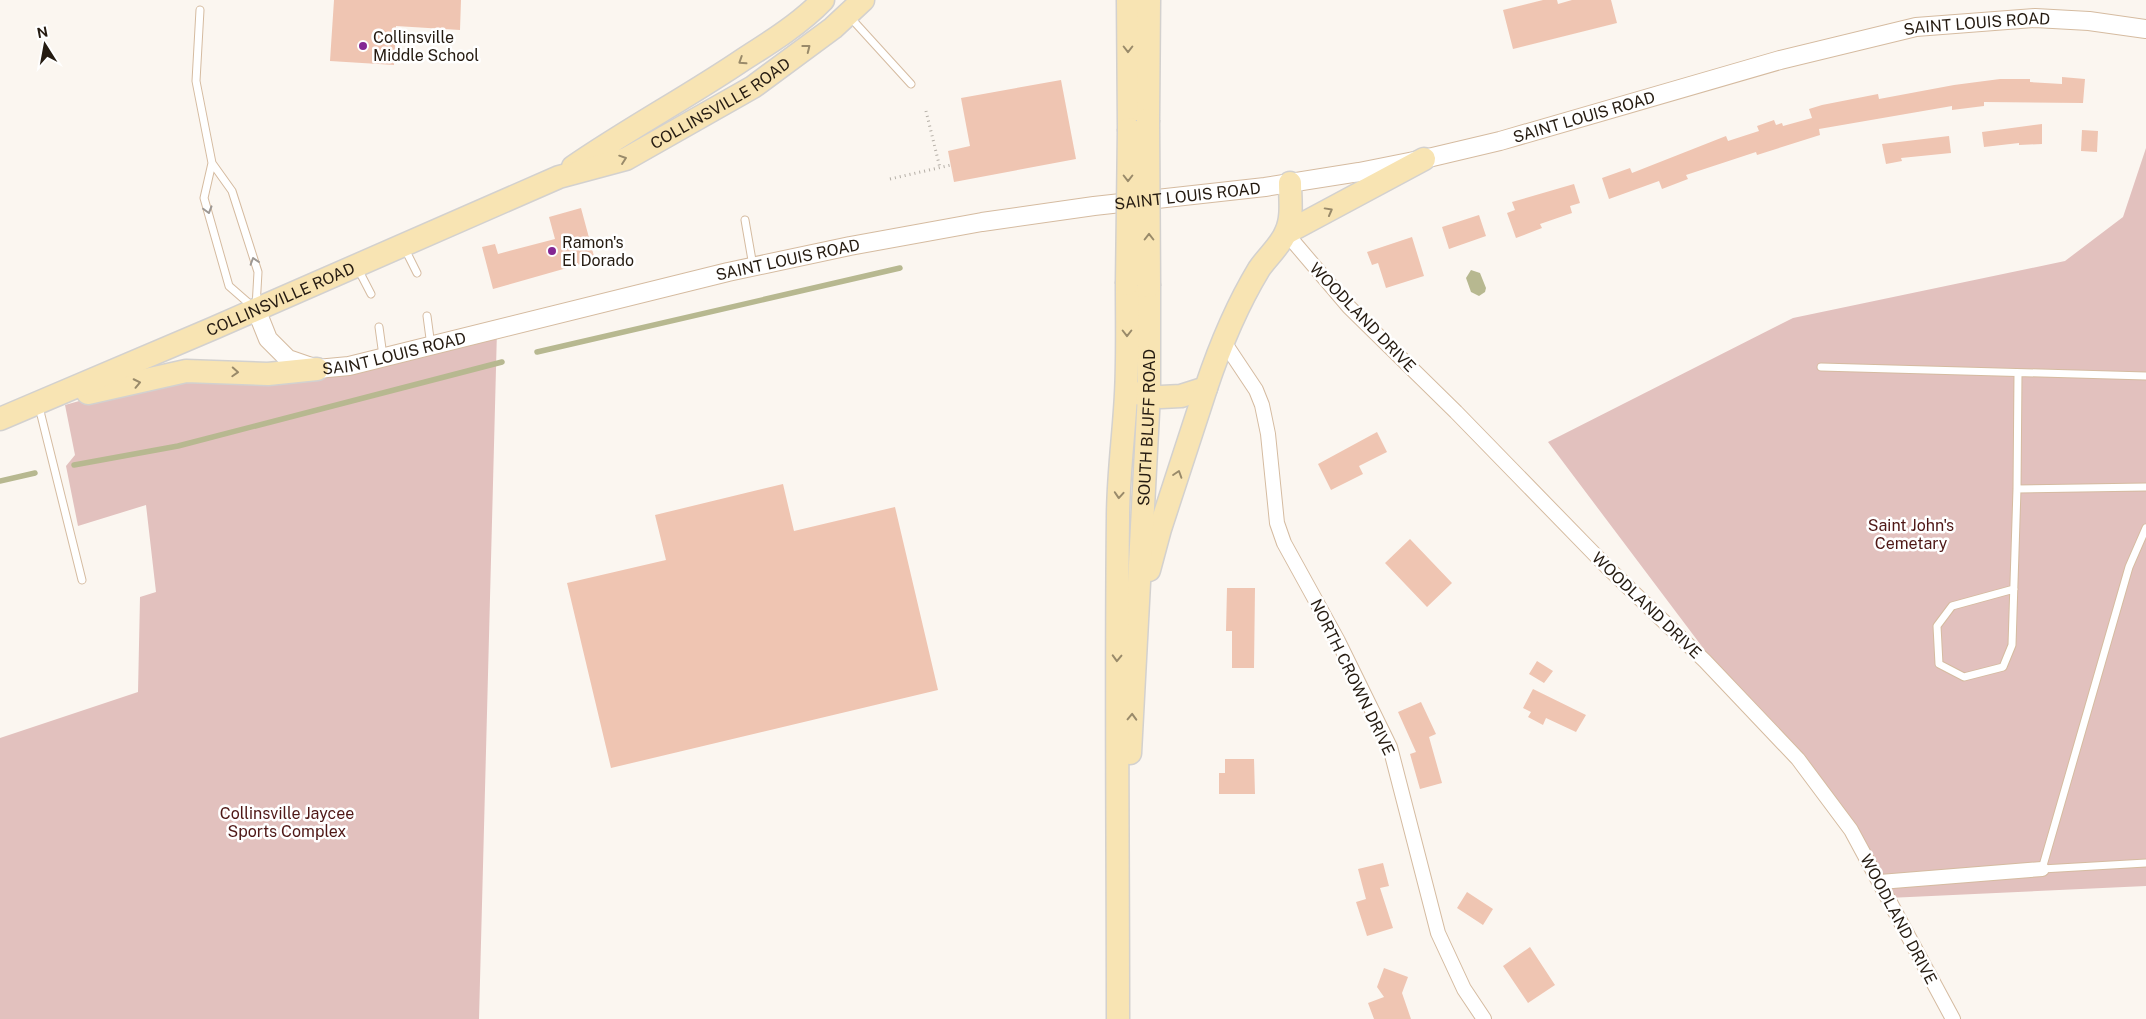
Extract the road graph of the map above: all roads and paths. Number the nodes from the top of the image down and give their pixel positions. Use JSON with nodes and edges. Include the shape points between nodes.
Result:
{"nodes":[{"id":1,"x":823,"y":0,"type":"edge"},
{"id":2,"x":1128,"y":0,"type":"edge"},
{"id":3,"x":1150,"y":0,"type":"edge"},
{"id":4,"x":848,"y":5,"type":"edge"},
{"id":5,"x":200,"y":10,"type":"dead end"},
{"id":6,"x":2146,"y":29,"type":"edge"},
{"id":7,"x":911,"y":84,"type":"dead end"},
{"id":8,"x":926,"y":111,"type":"dead end"},
{"id":9,"x":1139,"y":124,"type":"junction"},
{"id":10,"x":1424,"y":159,"type":"junction"},
{"id":11,"x":212,"y":163,"type":"junction"},
{"id":12,"x":951,"y":165,"type":"dead end"},
{"id":13,"x":940,"y":168,"type":"junction"},
{"id":14,"x":559,"y":177,"type":"junction"},
{"id":15,"x":890,"y":178,"type":"dead end"},
{"id":16,"x":1290,"y":183,"type":"junction"},
{"id":17,"x":745,"y":220,"type":"dead end"},
{"id":18,"x":1286,"y":233,"type":"junction"},
{"id":19,"x":403,"y":245,"type":"junction"},
{"id":20,"x":356,"y":266,"type":"junction"},
{"id":21,"x":754,"y":267,"type":"junction"},
{"id":22,"x":416,"y":273,"type":"dead end"},
{"id":23,"x":1138,"y":285,"type":"junction"},
{"id":24,"x":371,"y":294,"type":"dead end"},
{"id":25,"x":256,"y":309,"type":"junction"},
{"id":26,"x":427,"y":316,"type":"dead end"},
{"id":27,"x":379,"y":327,"type":"dead end"},
{"id":28,"x":1222,"y":339,"type":"junction"},
{"id":29,"x":432,"y":346,"type":"junction"},
{"id":30,"x":384,"y":358,"type":"junction"},
{"id":31,"x":1821,"y":368,"type":"dead end"},
{"id":32,"x":317,"y":369,"type":"junction"},
{"id":33,"x":2018,"y":374,"type":"junction"},
{"id":34,"x":2146,"y":376,"type":"edge"},
{"id":35,"x":1206,"y":388,"type":"junction"},
{"id":36,"x":1126,"y":392,"type":"junction"},
{"id":37,"x":1148,"y":394,"type":"junction"},
{"id":38,"x":38,"y":404,"type":"junction"},
{"id":39,"x":0,"y":418,"type":"edge"},
{"id":40,"x":2146,"y":487,"type":"edge"},
{"id":41,"x":2017,"y":489,"type":"junction"},
{"id":42,"x":2146,"y":528,"type":"edge"},
{"id":43,"x":82,"y":580,"type":"dead end"},
{"id":44,"x":2014,"y":588,"type":"junction"},
{"id":45,"x":1136,"y":621,"type":"junction"},
{"id":46,"x":1118,"y":853,"type":"junction"},
{"id":47,"x":2146,"y":862,"type":"edge"},
{"id":48,"x":2042,"y":869,"type":"junction"},
{"id":49,"x":1880,"y":882,"type":"junction"},
{"id":50,"x":1118,"y":1019,"type":"edge"},
{"id":51,"x":1484,"y":1019,"type":"edge"},
{"id":52,"x":1953,"y":1019,"type":"edge"}],
"edges":[{"from":1,"to":14,"type":"main road","name":"COLLINSVILLE ROAD","one_way":true,"via":[[760,49],[619,135]]},
{"from":2,"to":9,"type":"main road","name":"SOUTH BLUFF ROAD","one_way":true},
{"from":3,"to":9,"type":"main road","name":"SOUTH BLUFF ROAD"},
{"from":4,"to":7,"type":"lane"},
{"from":14,"to":4,"type":"main road","name":"COLLINSVILLE ROAD","one_way":true,"via":[[626,159],[753,87],[833,28]]},
{"from":5,"to":11,"type":"lane","via":[[196,82]]},
{"from":6,"to":10,"type":"street","name":"SAINT LOUIS ROAD","via":[[2089,20],[2035,18],[1916,27],[1780,60],[1500,141]]},
{"from":8,"to":13,"type":"path"},
{"from":9,"to":23,"type":"main road","name":"SOUTH BLUFF ROAD","bridge":true},
{"from":10,"to":16,"type":"street","name":"SAINT LOUIS ROAD"},
{"from":18,"to":10,"type":"main road","one_way":true},
{"from":25,"to":11,"type":"lane","one_way":true,"via":[[258,272],[232,191]]},
{"from":11,"to":25,"type":"lane","one_way":true,"via":[[204,198],[229,286]]},
{"from":12,"to":13,"type":"path"},
{"from":13,"to":15,"type":"path"},
{"from":14,"to":19,"type":"main road","name":"COLLINSVILLE ROAD"},
{"from":16,"to":18,"type":"main road","via":[[1291,215]]},
{"from":16,"to":21,"type":"street","name":"SAINT LOUIS ROAD","via":[[982,222]]},
{"from":17,"to":21,"type":"lane"},
{"from":18,"to":28,"type":"main road","via":[[1260,269]]},
{"from":18,"to":49,"type":"street","name":"WOODLAND DRIVE","via":[[1349,307],[1606,567],[1705,661],[1798,759],[1851,830]]},
{"from":19,"to":20,"type":"main road","name":"COLLINSVILLE ROAD"},
{"from":19,"to":22,"type":"lane"},
{"from":20,"to":24,"type":"lane"},
{"from":20,"to":25,"type":"main road","name":"COLLINSVILLE ROAD"},
{"from":21,"to":29,"type":"street","name":"SAINT LOUIS ROAD"},
{"from":23,"to":36,"type":"main road","name":"SOUTH BLUFF ROAD","one_way":true},
{"from":23,"to":37,"type":"main road","name":"SOUTH BLUFF ROAD"},
{"from":25,"to":32,"type":"street","name":"SAINT LOUIS ROAD","via":[[268,339],[288,358]]},
{"from":25,"to":38,"type":"main road","name":"COLLINSVILLE ROAD"},
{"from":26,"to":29,"type":"lane"},
{"from":27,"to":30,"type":"lane"},
{"from":28,"to":35,"type":"main road"},
{"from":28,"to":51,"type":"street","name":"NORTH CROWN DRIVE","via":[[1256,390],[1262,405],[1277,523],[1284,543],[1338,641],[1390,747],[1438,933],[1464,989]]},
{"from":29,"to":30,"type":"street","name":"SAINT LOUIS ROAD"},
{"from":30,"to":32,"type":"street","name":"SAINT LOUIS ROAD"},
{"from":31,"to":33,"type":"lane"},
{"from":38,"to":32,"type":"main road","one_way":true,"via":[[186,371],[268,374]]},
{"from":33,"to":34,"type":"lane"},
{"from":33,"to":41,"type":"lane"},
{"from":35,"to":37,"type":"main road","via":[[1181,396]]},
{"from":45,"to":35,"type":"main road","one_way":true,"via":[[1160,529]]},
{"from":36,"to":37,"type":"main road"},
{"from":36,"to":46,"type":"main road","name":"SOUTH BLUFF ROAD","one_way":true,"via":[[1118,516]]},
{"from":37,"to":45,"type":"main road","name":"SOUTH BLUFF ROAD"},
{"from":38,"to":39,"type":"main road","name":"COLLINSVILLE ROAD"},
{"from":38,"to":43,"type":"lane"},
{"from":40,"to":41,"type":"lane"},
{"from":41,"to":44,"type":"lane"},
{"from":42,"to":48,"type":"lane","via":[[2129,567]]},
{"from":44,"to":44,"type":"lane","via":[[1952,606],[1937,626],[1938,664],[1964,677],[2003,667],[2012,646]]},
{"from":46,"to":45,"type":"main road","name":"SOUTH BLUFF ROAD","one_way":true,"via":[[1129,779]]},
{"from":46,"to":50,"type":"main road","name":"SOUTH BLUFF ROAD"},
{"from":47,"to":48,"type":"lane"},
{"from":48,"to":49,"type":"street"},
{"from":49,"to":52,"type":"street","name":"WOODLAND DRIVE"}]}
